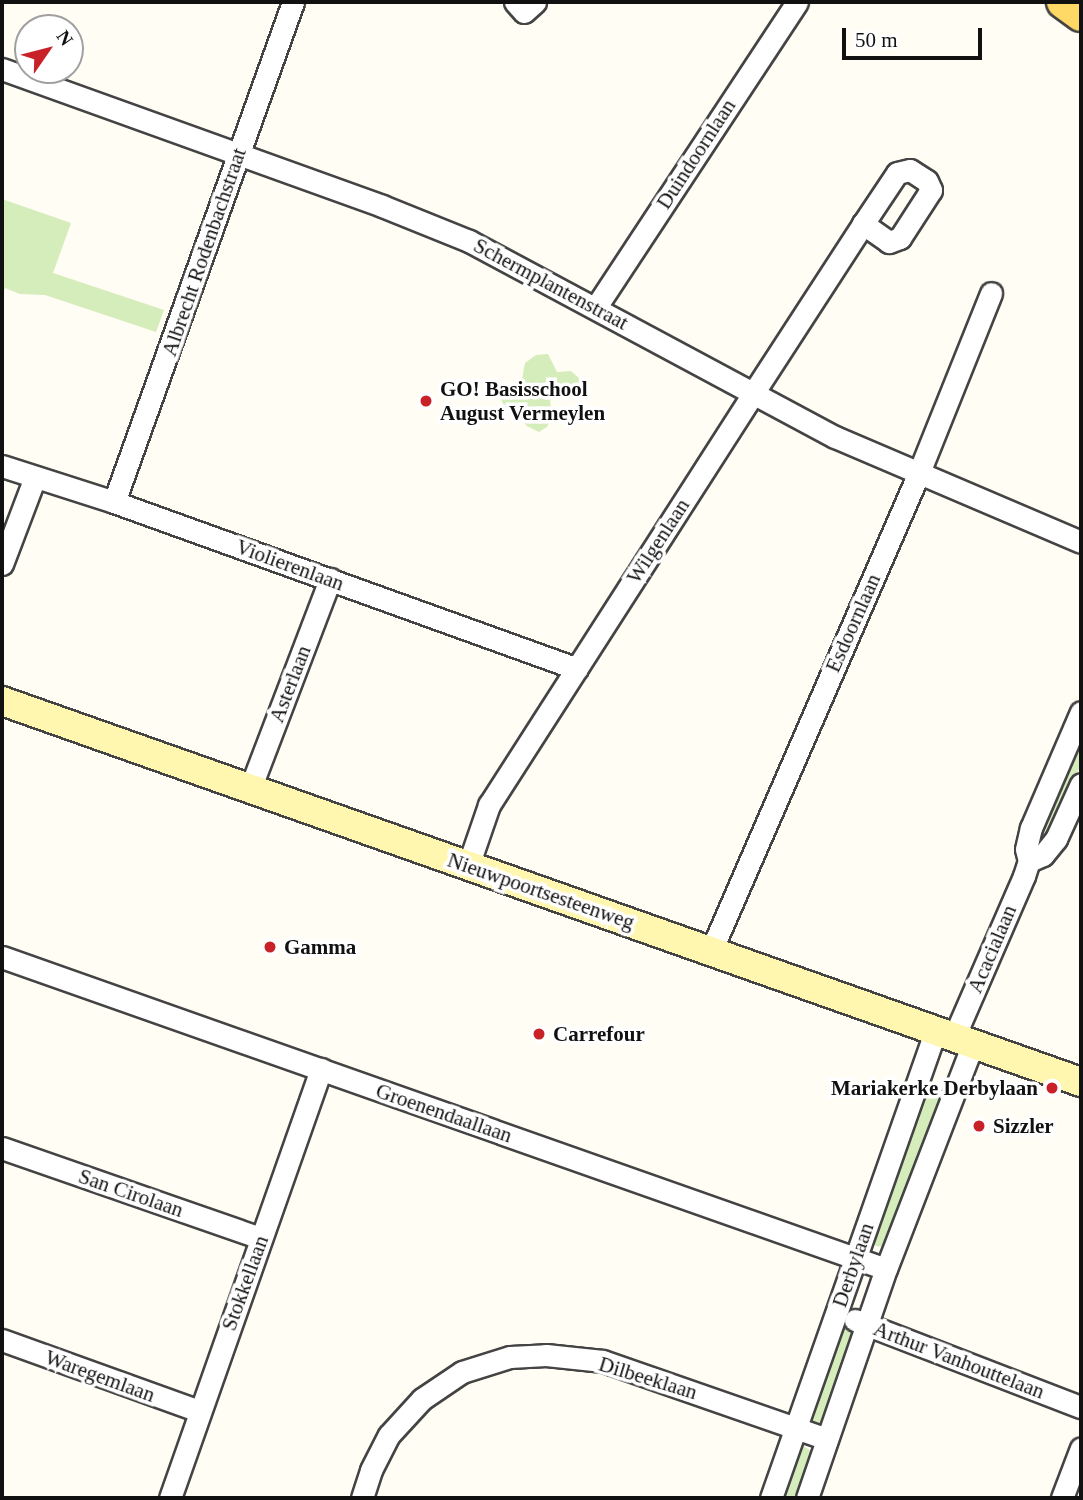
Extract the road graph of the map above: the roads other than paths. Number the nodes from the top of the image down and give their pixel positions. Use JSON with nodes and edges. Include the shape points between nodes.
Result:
{"nodes":[{"id":1,"x":293,"y":2,"type":"edge"},
{"id":2,"x":515,"y":2,"type":"edge"},
{"id":3,"x":535,"y":2,"type":"edge"},
{"id":4,"x":797,"y":2,"type":"edge"},
{"id":5,"x":1063,"y":2,"type":"edge"},
{"id":6,"x":1081,"y":15,"type":"edge"},
{"id":7,"x":2,"y":69,"type":"edge"},
{"id":8,"x":238,"y":155,"type":"junction"},
{"id":9,"x":863,"y":224,"type":"dead end"},
{"id":10,"x":991,"y":293,"type":"dead end"},
{"id":11,"x":596,"y":307,"type":"junction"},
{"id":12,"x":752,"y":395,"type":"junction"},
{"id":13,"x":2,"y":466,"type":"edge"},
{"id":14,"x":918,"y":475,"type":"junction"},
{"id":15,"x":35,"y":477,"type":"junction"},
{"id":16,"x":114,"y":502,"type":"junction"},
{"id":17,"x":1081,"y":542,"type":"edge"},
{"id":18,"x":2,"y":564,"type":"edge"},
{"id":19,"x":330,"y":579,"type":"junction"},
{"id":20,"x":577,"y":669,"type":"junction"},
{"id":21,"x":2,"y":701,"type":"edge"},
{"id":22,"x":1081,"y":712,"type":"edge"},
{"id":23,"x":1081,"y":784,"type":"edge"},
{"id":24,"x":250,"y":789,"type":"junction"},
{"id":25,"x":1030,"y":861,"type":"junction"},
{"id":26,"x":468,"y":866,"type":"junction"},
{"id":27,"x":711,"y":951,"type":"junction"},
{"id":28,"x":2,"y":957,"type":"edge"},
{"id":29,"x":954,"y":1037,"type":"junction"},
{"id":30,"x":321,"y":1069,"type":"junction"},
{"id":31,"x":1081,"y":1082,"type":"edge"},
{"id":32,"x":2,"y":1148,"type":"edge"},
{"id":33,"x":261,"y":1238,"type":"junction"},
{"id":34,"x":856,"y":1258,"type":"junction"},
{"id":35,"x":886,"y":1269,"type":"junction"},
{"id":36,"x":836,"y":1315,"type":"junction"},
{"id":37,"x":866,"y":1324,"type":"junction"},
{"id":38,"x":2,"y":1340,"type":"edge"},
{"id":39,"x":1081,"y":1407,"type":"edge"},
{"id":40,"x":199,"y":1411,"type":"junction"},
{"id":41,"x":795,"y":1428,"type":"junction"},
{"id":42,"x":827,"y":1438,"type":"junction"},
{"id":43,"x":1081,"y":1448,"type":"edge"},
{"id":44,"x":170,"y":1498,"type":"edge"},
{"id":45,"x":362,"y":1498,"type":"edge"},
{"id":46,"x":771,"y":1498,"type":"edge"},
{"id":47,"x":807,"y":1498,"type":"edge"},
{"id":48,"x":1062,"y":1498,"type":"edge"}],
"edges":[{"from":1,"to":8,"type":"street","name":"Albrecht Rodenbachstraat"},
{"from":2,"to":3,"type":"street","via":[[524,12]]},
{"from":4,"to":11,"type":"street","name":"Duindoornlaan"},
{"from":5,"to":6,"type":"main road"},
{"from":7,"to":8,"type":"street","name":"Schermplantenstraat"},
{"from":8,"to":11,"type":"street","name":"Schermplantenstraat","via":[[468,240]]},
{"from":8,"to":16,"type":"street","name":"Albrecht Rodenbachstraat"},
{"from":9,"to":12,"type":"street","name":"Wilgenlaan"},
{"from":10,"to":14,"type":"street","name":"Esdoornlaan"},
{"from":11,"to":12,"type":"street","name":"Schermplantenstraat"},
{"from":12,"to":14,"type":"street","name":"Schermplantenstraat"},
{"from":12,"to":20,"type":"street","name":"Wilgenlaan"},
{"from":13,"to":15,"type":"street","name":"Violierenlaan"},
{"from":14,"to":17,"type":"street","name":"Schermplantenstraat"},
{"from":14,"to":27,"type":"street","name":"Esdoornlaan"},
{"from":15,"to":16,"type":"street","name":"Violierenlaan"},
{"from":15,"to":18,"type":"street"},
{"from":16,"to":19,"type":"street","name":"Violierenlaan"},
{"from":19,"to":20,"type":"street","name":"Violierenlaan"},
{"from":19,"to":24,"type":"street","name":"Asterlaan"},
{"from":20,"to":26,"type":"street","name":"Wilgenlaan","via":[[489,804]]},
{"from":21,"to":24,"type":"main road","name":"Nieuwpoortsesteenweg"},
{"from":22,"to":25,"type":"street","name":"Acacialaan","via":[[1031,828],[1026,849]]},
{"from":23,"to":25,"type":"street","name":"Acacialaan","via":[[1056,839],[1043,855]]},
{"from":24,"to":26,"type":"main road","name":"Nieuwpoortsesteenweg"},
{"from":25,"to":29,"type":"street","name":"Acacialaan"},
{"from":26,"to":27,"type":"main road","name":"Nieuwpoortsesteenweg"},
{"from":27,"to":29,"type":"main road","name":"Nieuwpoortsesteenweg"},
{"from":28,"to":30,"type":"street","name":"Groenendaallaan"},
{"from":29,"to":31,"type":"main road","name":"Nieuwpoortsesteenweg"},
{"from":29,"to":34,"type":"street","name":"Derbylaan"},
{"from":29,"to":35,"type":"street","name":"Derbylaan"},
{"from":30,"to":33,"type":"street","name":"Stokkellaan"},
{"from":30,"to":34,"type":"street","name":"Groenendaallaan"},
{"from":32,"to":33,"type":"street","name":"San Cirolaan"},
{"from":33,"to":40,"type":"street","name":"Stokkellaan"},
{"from":34,"to":35,"type":"street","name":"Groenendaallaan"},
{"from":34,"to":36,"type":"street","name":"Derbylaan"},
{"from":35,"to":37,"type":"street","name":"Derbylaan"},
{"from":36,"to":37,"type":"street","name":"Arthur Vanhouttelaan"},
{"from":36,"to":41,"type":"street","name":"Derbylaan"},
{"from":37,"to":39,"type":"street","name":"Arthur Vanhouttelaan"},
{"from":37,"to":42,"type":"street","name":"Derbylaan"},
{"from":38,"to":40,"type":"street","name":"Waregemlaan"},
{"from":40,"to":44,"type":"street","name":"Stokkellaan"},
{"from":41,"to":42,"type":"street","name":"Dilbeeklaan"},
{"from":41,"to":45,"type":"street","name":"Dilbeeklaan","via":[[603,1361],[546,1355],[510,1357],[462,1372],[422,1399],[389,1435]]},
{"from":41,"to":46,"type":"street","name":"Derbylaan"},
{"from":42,"to":47,"type":"street","name":"Derbylaan"},
{"from":43,"to":48,"type":"street"}]}
